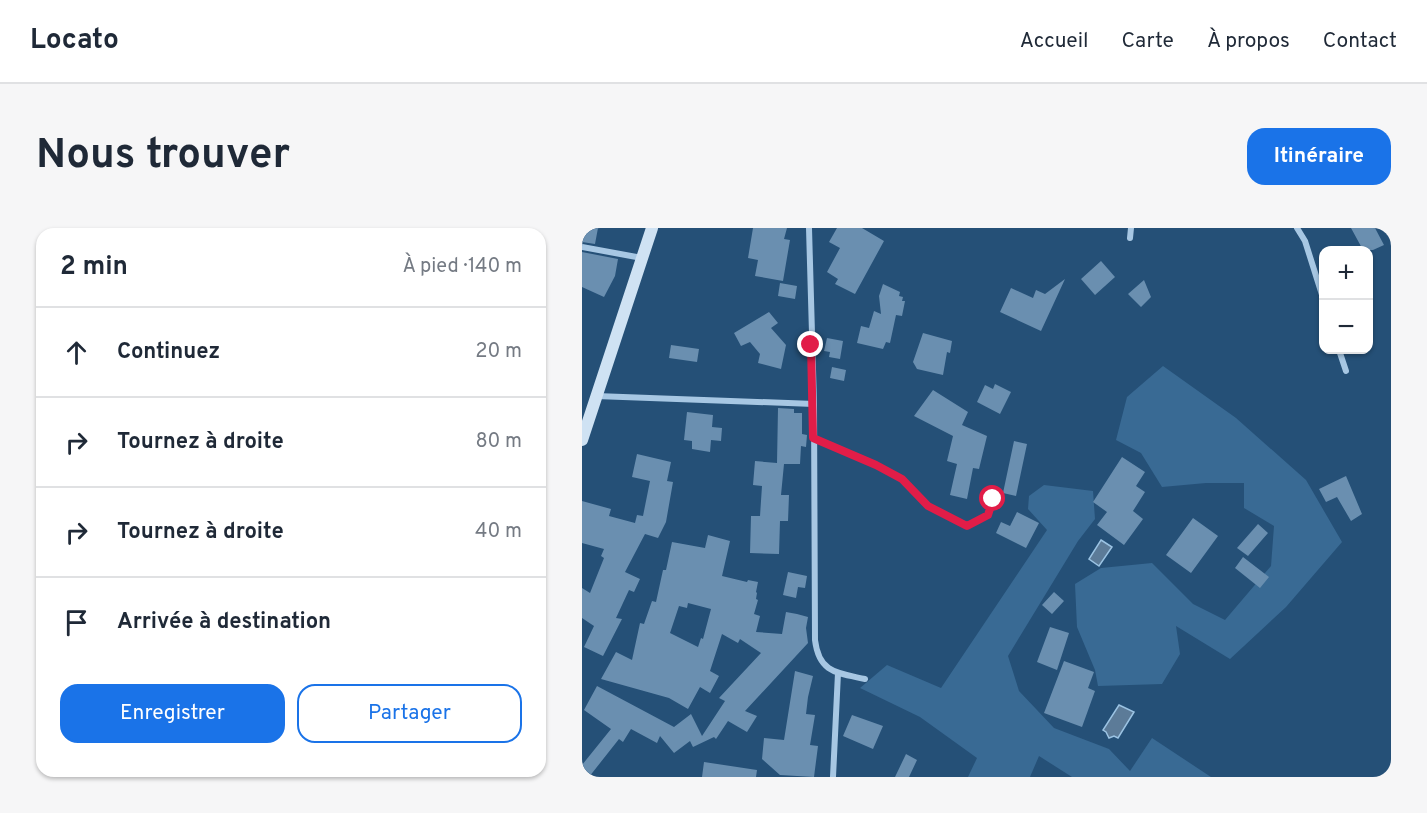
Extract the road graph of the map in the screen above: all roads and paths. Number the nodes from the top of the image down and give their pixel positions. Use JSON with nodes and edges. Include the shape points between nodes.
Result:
{"nodes":[{"id":1,"x":652,"y":228,"type":"edge"},
{"id":2,"x":809,"y":228,"type":"edge"},
{"id":3,"x":1131,"y":228,"type":"edge"},
{"id":4,"x":1297,"y":228,"type":"edge"},
{"id":5,"x":1130,"y":238,"type":"dead end"},
{"id":6,"x":582,"y":247,"type":"edge"},
{"id":7,"x":642,"y":258,"type":"junction"},
{"id":8,"x":1323,"y":300,"type":"edge"},
{"id":9,"x":1340,"y":354,"type":"edge"},
{"id":10,"x":1346,"y":371,"type":"dead end"},
{"id":11,"x":596,"y":396,"type":"junction"},
{"id":12,"x":814,"y":404,"type":"junction"},
{"id":13,"x":813,"y":438,"type":"junction"},
{"id":14,"x":582,"y":440,"type":"edge"},
{"id":15,"x":993,"y":499,"type":"dead end"},
{"id":16,"x":838,"y":673,"type":"junction"},
{"id":17,"x":865,"y":679,"type":"dead end"},
{"id":18,"x":833,"y":777,"type":"edge"}],
"edges":[{"from":1,"to":7,"type":"main road"},
{"from":2,"to":12,"type":"street"},
{"from":3,"to":5,"type":"street"},
{"from":4,"to":8,"type":"street","via":[[1305,241]]},
{"from":6,"to":7,"type":"street"},
{"from":7,"to":11,"type":"main road"},
{"from":9,"to":10,"type":"street"},
{"from":11,"to":12,"type":"street"},
{"from":11,"to":14,"type":"main road"},
{"from":12,"to":13,"type":"street"},
{"from":13,"to":15,"type":"path","via":[[902,479],[928,506],[967,526],[988,515]]},
{"from":13,"to":16,"type":"street","via":[[816,651],[822,664]]},
{"from":16,"to":17,"type":"street"},
{"from":16,"to":18,"type":"street"}]}
